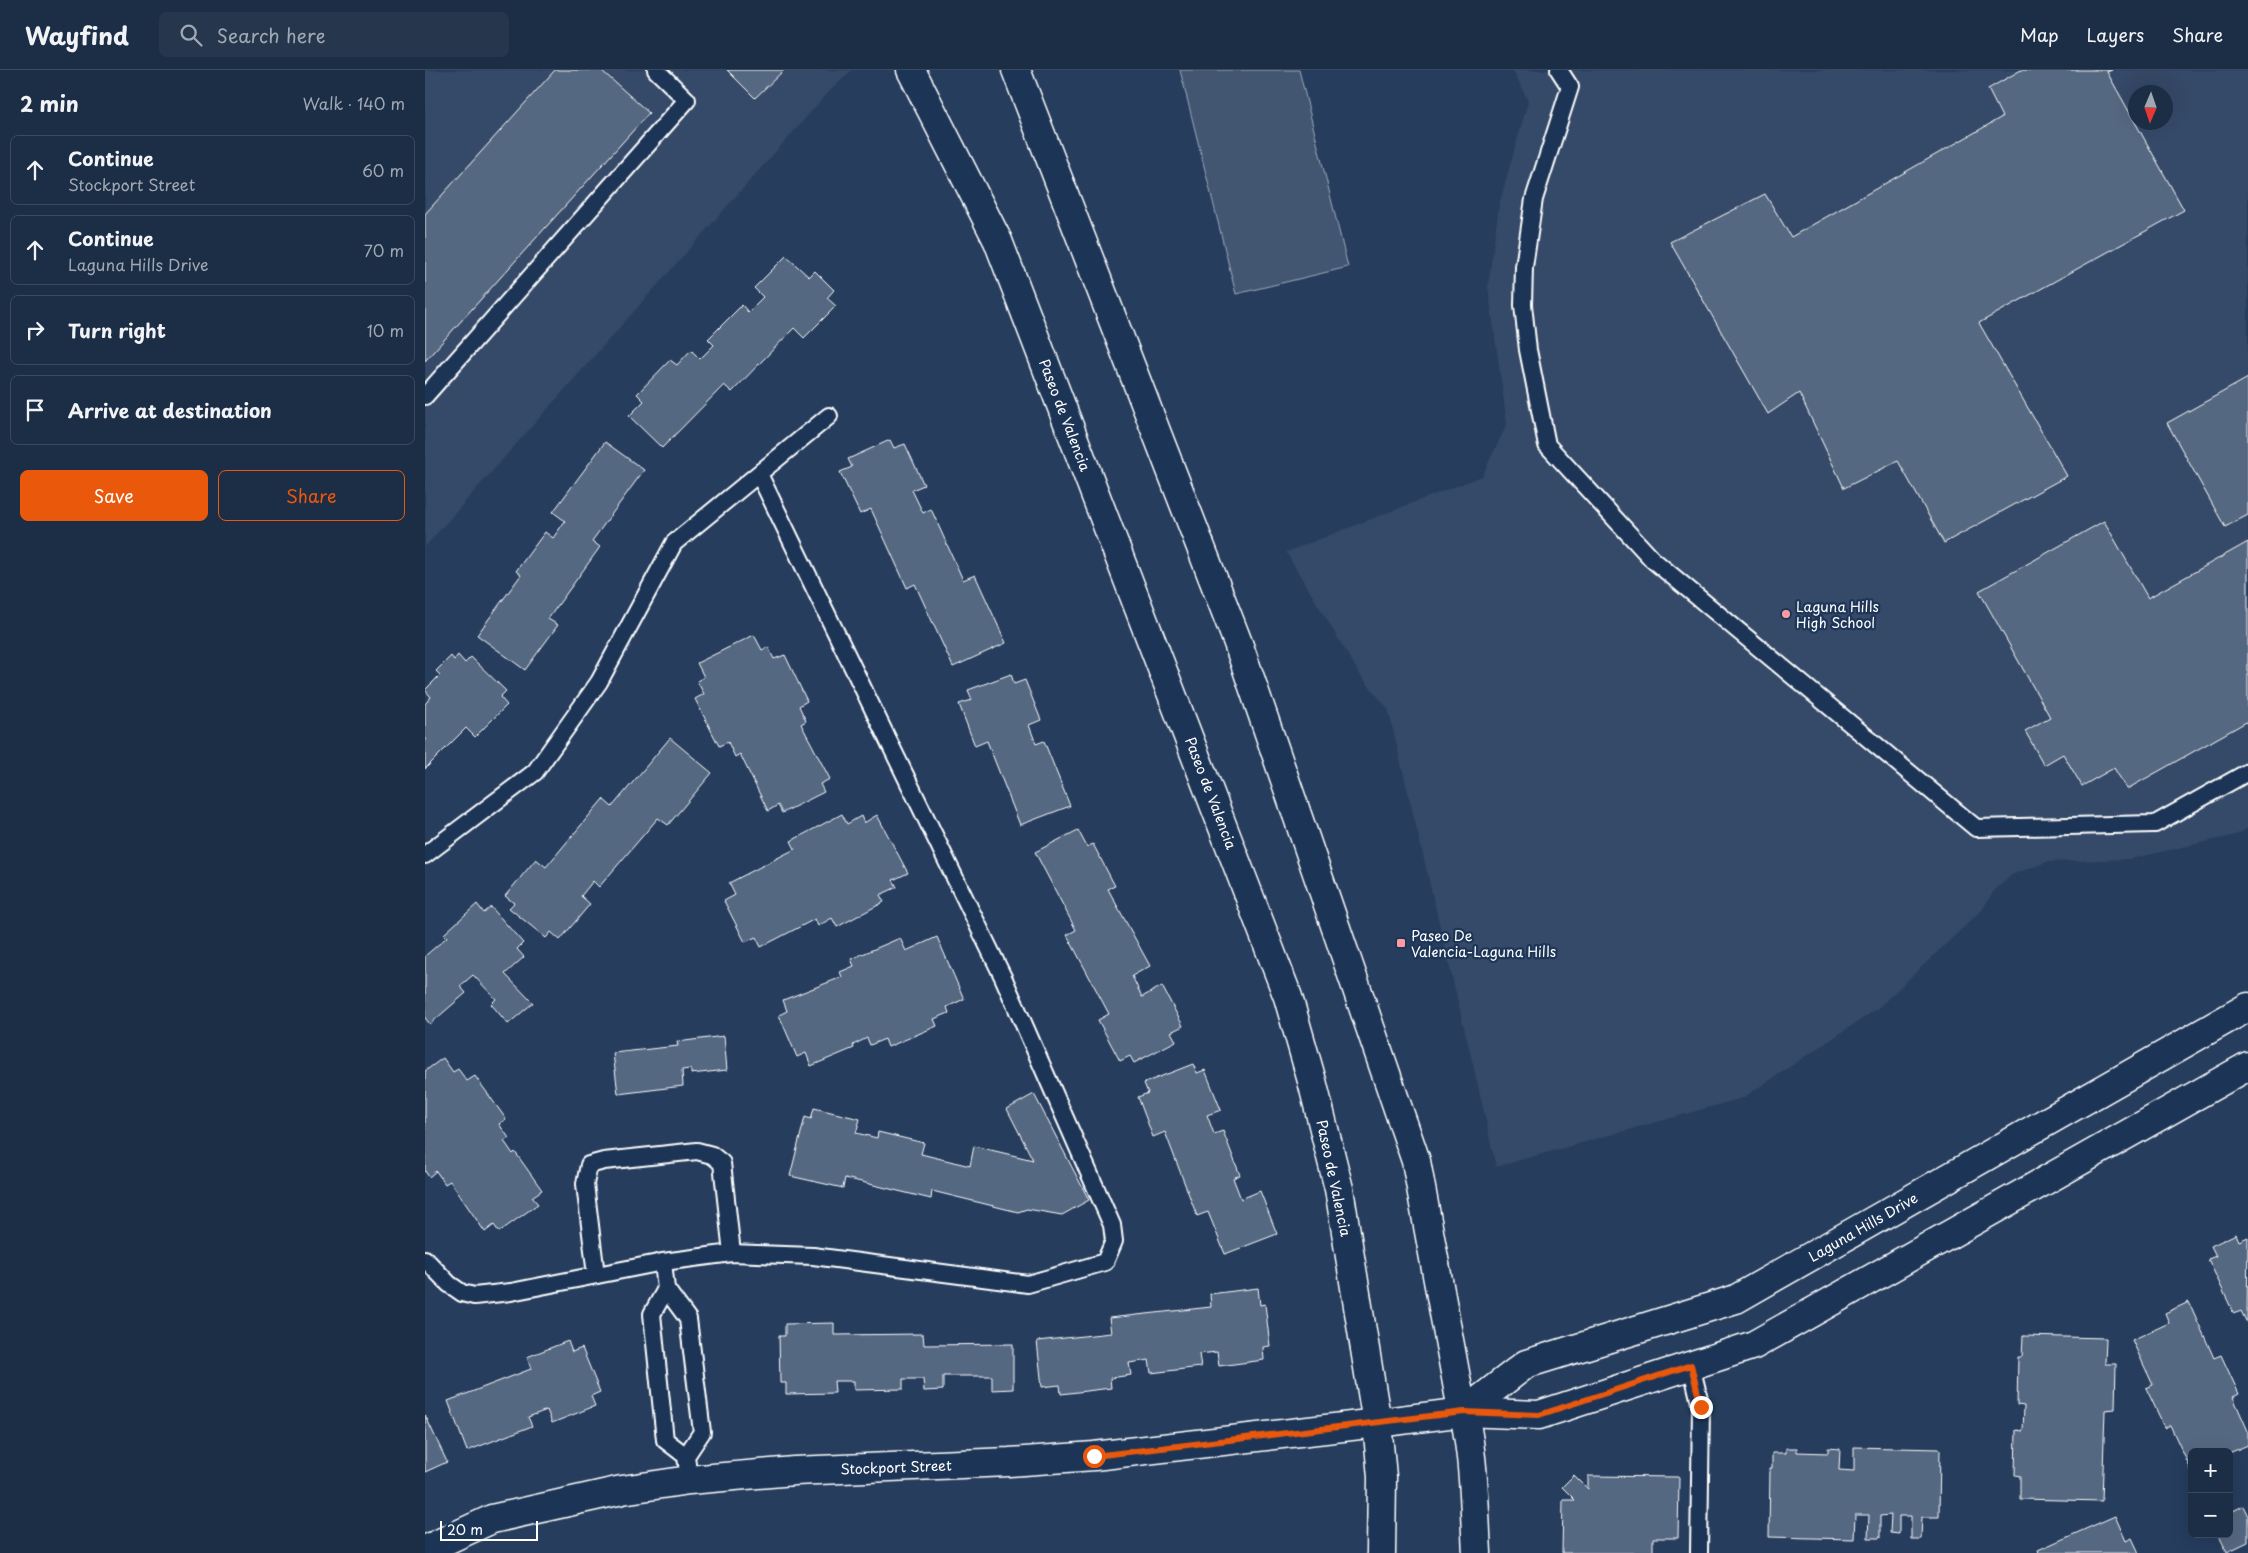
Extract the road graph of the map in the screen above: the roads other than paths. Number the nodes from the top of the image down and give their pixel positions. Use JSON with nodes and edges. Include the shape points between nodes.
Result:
{"nodes":[{"id":1,"x":656,"y":70,"type":"edge"},
{"id":2,"x":911,"y":70,"type":"edge"},
{"id":3,"x":1016,"y":70,"type":"edge"},
{"id":4,"x":1559,"y":70,"type":"edge"},
{"id":5,"x":425,"y":396,"type":"edge"},
{"id":6,"x":829,"y":416,"type":"dead end"},
{"id":7,"x":759,"y":474,"type":"junction"},
{"id":8,"x":2248,"y":772,"type":"edge"},
{"id":9,"x":425,"y":855,"type":"edge"},
{"id":10,"x":2248,"y":1007,"type":"edge"},
{"id":11,"x":2248,"y":1066,"type":"edge"},
{"id":12,"x":732,"y":1253,"type":"junction"},
{"id":13,"x":425,"y":1259,"type":"edge"},
{"id":14,"x":663,"y":1262,"type":"junction"},
{"id":15,"x":596,"y":1274,"type":"junction"},
{"id":16,"x":666,"y":1289,"type":"junction"},
{"id":17,"x":1691,"y":1365,"type":"junction"},
{"id":18,"x":1464,"y":1412,"type":"junction"},
{"id":19,"x":1377,"y":1423,"type":"junction"},
{"id":20,"x":688,"y":1468,"type":"junction"},
{"id":21,"x":425,"y":1550,"type":"edge"},
{"id":22,"x":1381,"y":1553,"type":"edge"},
{"id":23,"x":1477,"y":1553,"type":"edge"},
{"id":24,"x":1699,"y":1553,"type":"edge"}],
"edges":[{"from":1,"to":5,"type":"lane","via":[[687,100]]},
{"from":2,"to":19,"type":"main road","name":"Paseo de Valencia","via":[[998,241],[1289,997],[1339,1189]]},
{"from":3,"to":18,"type":"main road","via":[[1238,643],[1416,1161]]},
{"from":4,"to":8,"type":"lane","via":[[1570,87],[1534,199],[1523,267],[1528,350],[1547,445],[1653,560],[1976,828],[2155,824]]},
{"from":6,"to":7,"type":"lane"},
{"from":7,"to":9,"type":"lane","via":[[674,543],[599,682],[535,772]]},
{"from":7,"to":12,"type":"lane","via":[[1003,977],[1112,1225],[1114,1241],[1105,1262],[1028,1284],[813,1256]]},
{"from":10,"to":18,"type":"main road","name":"Laguna Hills Drive","via":[[1736,1299],[1527,1364]]},
{"from":11,"to":17,"type":"main road","via":[[1754,1345]]},
{"from":12,"to":14,"type":"lane"},
{"from":12,"to":15,"type":"lane","via":[[722,1163],[712,1155],[697,1151],[603,1162],[589,1165],[585,1184]]},
{"from":13,"to":15,"type":"lane","via":[[449,1284],[462,1293],[475,1296],[511,1292]]},
{"from":14,"to":15,"type":"lane"},
{"from":14,"to":16,"type":"lane"},
{"from":16,"to":20,"type":"lane","via":[[688,1320],[702,1432]]},
{"from":16,"to":20,"type":"lane","via":[[652,1314],[665,1440]]},
{"from":17,"to":18,"type":"main road","via":[[1539,1415]]},
{"from":17,"to":24,"type":"lane","via":[[1701,1407]]},
{"from":18,"to":19,"type":"main road"},
{"from":18,"to":23,"type":"main road"},
{"from":19,"to":20,"type":"main road","name":"Stockport Street","via":[[1094,1456],[1009,1462],[794,1471]]},
{"from":19,"to":22,"type":"main road","name":"Paseo de Valencia","via":[[1382,1476]]},
{"from":20,"to":21,"type":"main road","name":"Stockport Street","via":[[623,1490],[492,1519]]}]}
